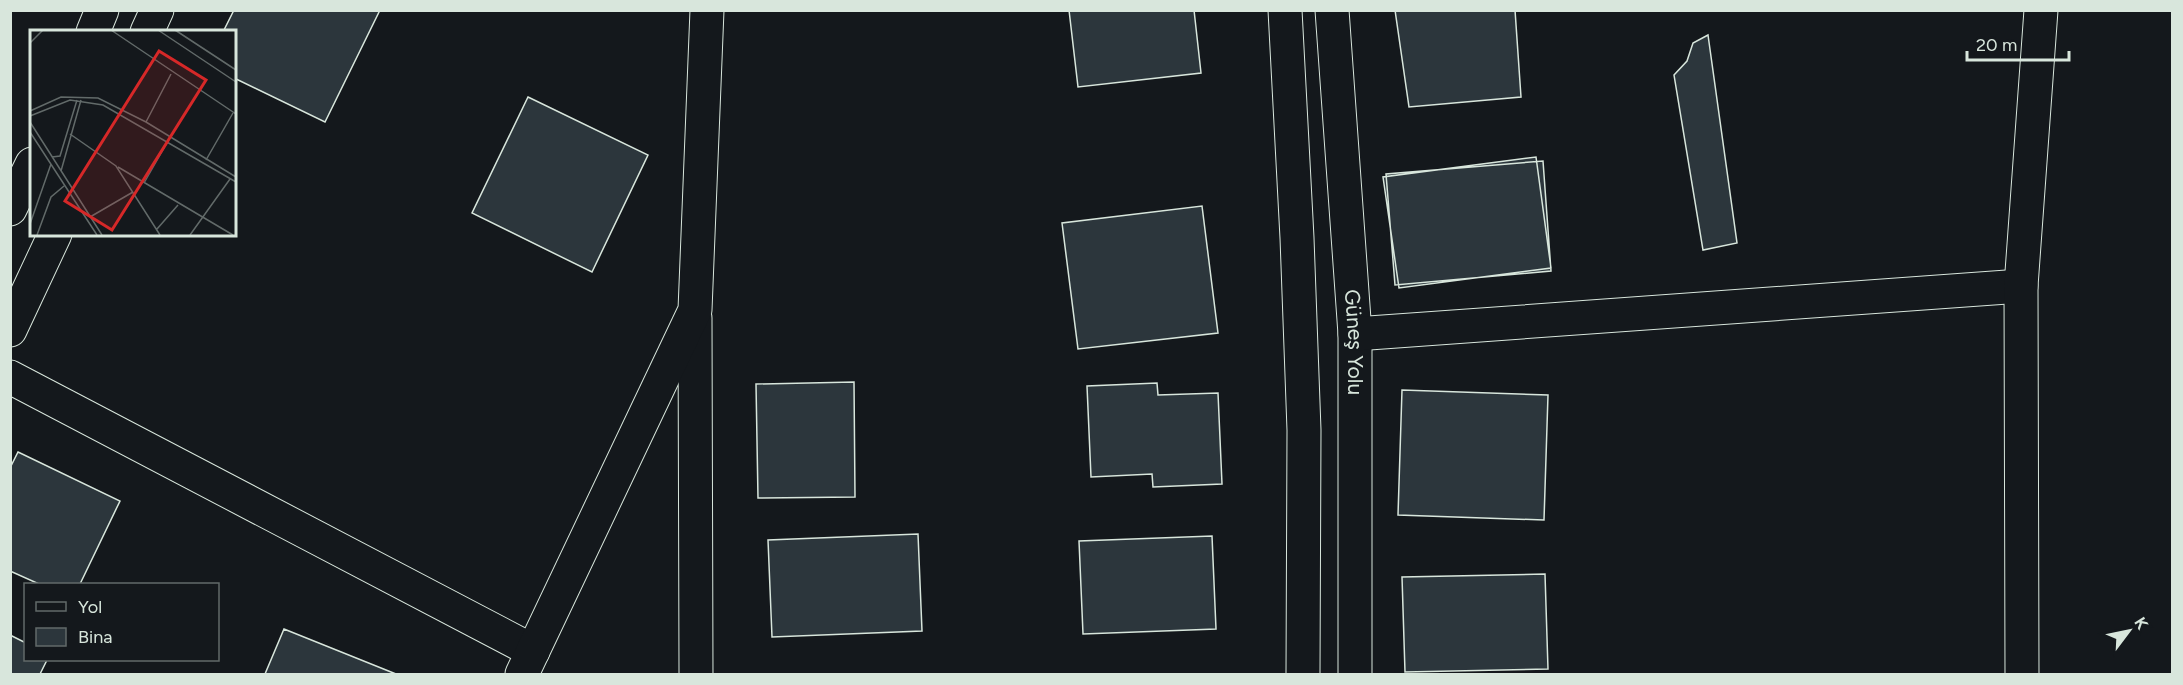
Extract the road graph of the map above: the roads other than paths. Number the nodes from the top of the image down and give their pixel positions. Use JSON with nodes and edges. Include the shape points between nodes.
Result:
{"nodes":[{"id":1,"x":102,"y":10,"type":"edge"},
{"id":2,"x":157,"y":10,"type":"edge"},
{"id":3,"x":707,"y":10,"type":"edge"},
{"id":4,"x":1285,"y":10,"type":"edge"},
{"id":5,"x":1332,"y":10,"type":"edge"},
{"id":6,"x":2041,"y":10,"type":"edge"},
{"id":7,"x":94,"y":30,"type":"edge"},
{"id":8,"x":148,"y":30,"type":"edge"},
{"id":9,"x":30,"y":168,"type":"edge"},
{"id":10,"x":10,"y":209,"type":"edge"},
{"id":11,"x":54,"y":236,"type":"edge"},
{"id":12,"x":2021,"y":286,"type":"junction"},
{"id":13,"x":695,"y":310,"type":"junction"},
{"id":14,"x":10,"y":330,"type":"edge"},
{"id":15,"x":1355,"y":334,"type":"junction"},
{"id":16,"x":10,"y":377,"type":"edge"},
{"id":17,"x":528,"y":663,"type":"edge"},
{"id":18,"x":696,"y":675,"type":"edge"},
{"id":19,"x":1303,"y":675,"type":"edge"},
{"id":20,"x":1355,"y":675,"type":"edge"},
{"id":21,"x":2022,"y":675,"type":"edge"}],
"edges":[{"from":1,"to":7,"type":"street"},
{"from":2,"to":8,"type":"street"},
{"from":3,"to":13,"type":"street"},
{"from":4,"to":19,"type":"street","via":[[1304,430]]},
{"from":5,"to":15,"type":"street","name":"Güneş Yolu"},
{"from":6,"to":12,"type":"street"},
{"from":9,"to":10,"type":"street"},
{"from":11,"to":14,"type":"street"},
{"from":12,"to":15,"type":"street"},
{"from":12,"to":21,"type":"street"},
{"from":13,"to":17,"type":"street"},
{"from":13,"to":18,"type":"street"},
{"from":15,"to":20,"type":"street","name":"Güneş Yolu"},
{"from":16,"to":17,"type":"street"}]}
